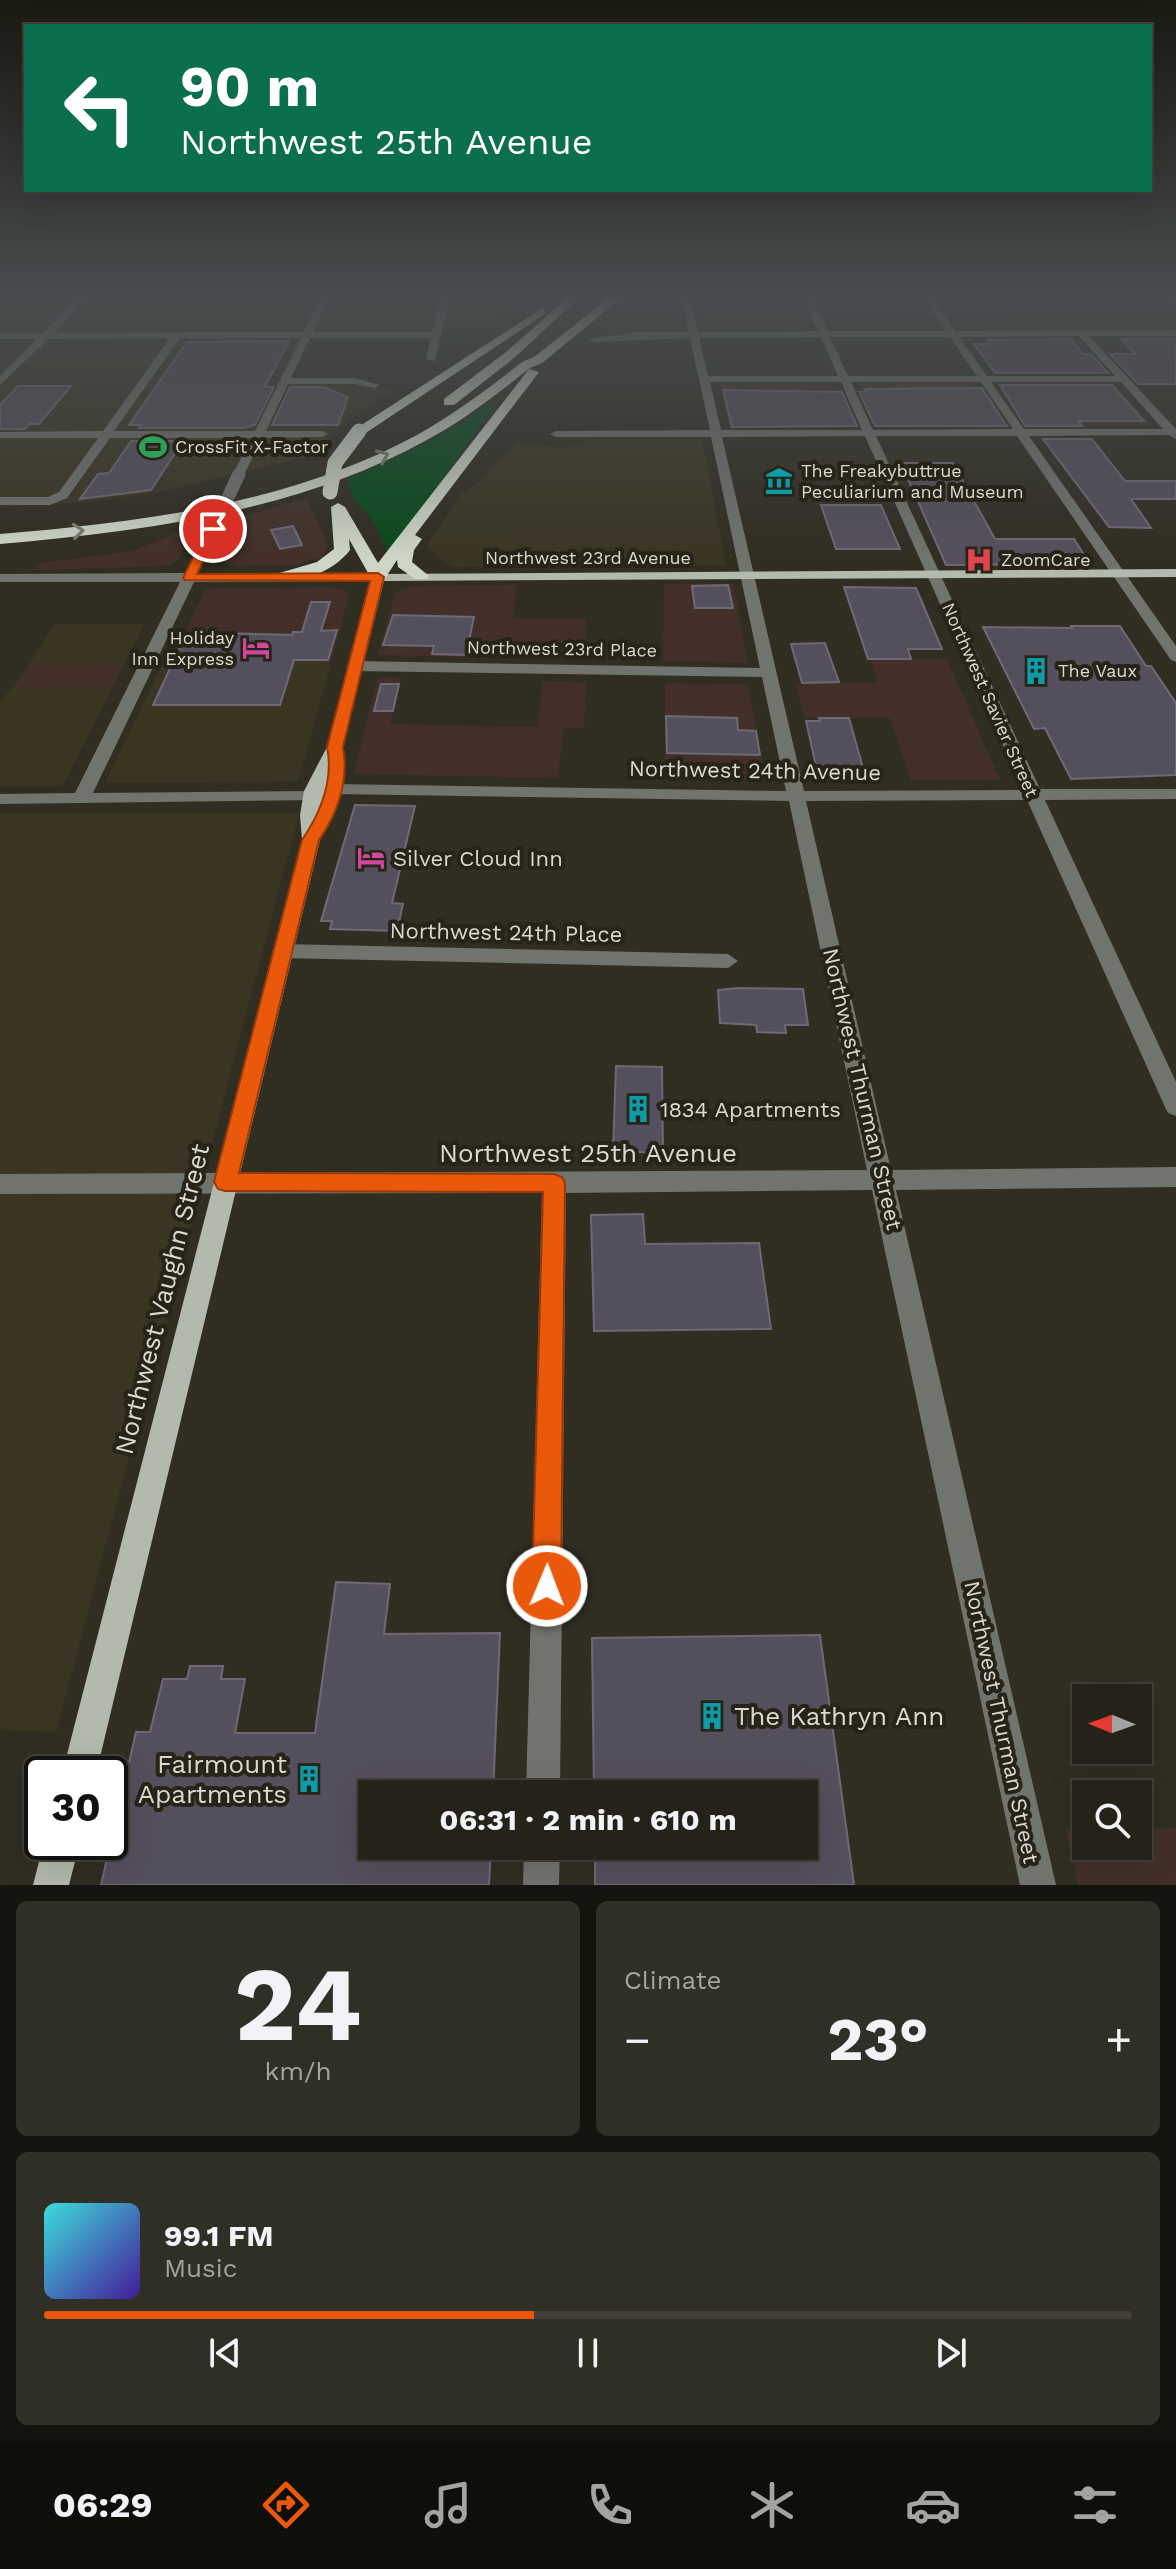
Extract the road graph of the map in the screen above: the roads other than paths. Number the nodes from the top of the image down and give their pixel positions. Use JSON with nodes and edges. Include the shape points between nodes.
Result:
{"nodes":[{"id":1,"x":144,"y":382,"type":"edge"},
{"id":2,"x":285,"y":382,"type":"edge"},
{"id":3,"x":360,"y":382,"type":"edge"},
{"id":4,"x":434,"y":382,"type":"edge"},
{"id":5,"x":475,"y":382,"type":"edge"},
{"id":6,"x":505,"y":382,"type":"edge"},
{"id":7,"x":526,"y":382,"type":"edge"},
{"id":8,"x":706,"y":382,"type":"edge"},
{"id":9,"x":845,"y":382,"type":"edge"},
{"id":10,"x":987,"y":382,"type":"edge"},
{"id":11,"x":1126,"y":382,"type":"edge"},
{"id":12,"x":375,"y":385,"type":"dead end"},
{"id":13,"x":870,"y":432,"type":"junction"},
{"id":14,"x":1021,"y":432,"type":"junction"},
{"id":15,"x":717,"y":433,"type":"junction"},
{"id":16,"x":1174,"y":433,"type":"edge"},
{"id":17,"x":259,"y":434,"type":"junction"},
{"id":18,"x":322,"y":434,"type":"dead end"},
{"id":19,"x":556,"y":434,"type":"dead end"},
{"id":20,"x":0,"y":435,"type":"edge"},
{"id":21,"x":106,"y":435,"type":"junction"},
{"id":22,"x":313,"y":467,"type":"dead end"},
{"id":23,"x":251,"y":485,"type":"dead end"},
{"id":24,"x":446,"y":485,"type":"junction"},
{"id":25,"x":213,"y":494,"type":"dead end"},
{"id":26,"x":0,"y":501,"type":"edge"},
{"id":27,"x":338,"y":507,"type":"junction"},
{"id":28,"x":136,"y":509,"type":"dead end"},
{"id":29,"x":67,"y":518,"type":"dead end"},
{"id":30,"x":23,"y":521,"type":"dead end"},
{"id":31,"x":0,"y":522,"type":"edge"},
{"id":32,"x":0,"y":539,"type":"edge"},
{"id":33,"x":1117,"y":573,"type":"junction"},
{"id":34,"x":1176,"y":573,"type":"edge"},
{"id":35,"x":933,"y":574,"type":"junction"},
{"id":36,"x":748,"y":575,"type":"junction"},
{"id":37,"x":421,"y":576,"type":"junction"},
{"id":38,"x":282,"y":577,"type":"junction"},
{"id":39,"x":378,"y":577,"type":"junction"},
{"id":40,"x":189,"y":578,"type":"junction"},
{"id":41,"x":2,"y":581,"type":"edge"},
{"id":42,"x":1176,"y":657,"type":"edge"},
{"id":43,"x":354,"y":666,"type":"junction"},
{"id":44,"x":769,"y":673,"type":"junction"},
{"id":45,"x":335,"y":747,"type":"junction"},
{"id":46,"x":334,"y":789,"type":"junction"},
{"id":47,"x":1176,"y":794,"type":"edge"},
{"id":48,"x":1033,"y":795,"type":"junction"},
{"id":49,"x":312,"y":796,"type":"junction"},
{"id":50,"x":798,"y":796,"type":"junction"},
{"id":51,"x":0,"y":799,"type":"edge"},
{"id":52,"x":81,"y":799,"type":"junction"},
{"id":53,"x":311,"y":840,"type":"junction"},
{"id":54,"x":282,"y":951,"type":"junction"},
{"id":55,"x":728,"y":961,"type":"dead end"},
{"id":56,"x":1176,"y":1107,"type":"edge"},
{"id":57,"x":1176,"y":1177,"type":"edge"},
{"id":58,"x":883,"y":1178,"type":"junction"},
{"id":59,"x":225,"y":1182,"type":"junction"},
{"id":60,"x":554,"y":1183,"type":"junction"},
{"id":61,"x":0,"y":1184,"type":"edge"},
{"id":62,"x":83,"y":1756,"type":"edge"},
{"id":63,"x":543,"y":1780,"type":"edge"},
{"id":64,"x":57,"y":1860,"type":"edge"},
{"id":65,"x":542,"y":1860,"type":"edge"},
{"id":66,"x":51,"y":1885,"type":"edge"},
{"id":67,"x":541,"y":1885,"type":"edge"},
{"id":68,"x":1038,"y":1885,"type":"edge"}],
"edges":[{"from":1,"to":21,"type":"street"},
{"from":2,"to":17,"type":"street"},
{"from":3,"to":12,"type":"street"},
{"from":4,"to":27,"type":"highway","bridge":true,"via":[[359,431],[335,463],[330,492]]},
{"from":5,"to":22,"type":"highway","via":[[392,436]]},
{"from":32,"to":6,"type":"highway","one_way":true,"via":[[183,515],[328,478],[426,435]]},
{"from":7,"to":24,"type":"highway"},
{"from":8,"to":15,"type":"street","name":"Northwest Thurman Street"},
{"from":9,"to":13,"type":"street","name":"Northwest Savier Street"},
{"from":10,"to":14,"type":"street"},
{"from":11,"to":16,"type":"street"},
{"from":13,"to":14,"type":"street"},
{"from":13,"to":15,"type":"street"},
{"from":13,"to":35,"type":"street","name":"Northwest Savier Street"},
{"from":14,"to":16,"type":"street"},
{"from":14,"to":33,"type":"street"},
{"from":15,"to":19,"type":"street"},
{"from":15,"to":36,"type":"street","name":"Northwest Thurman Street"},
{"from":17,"to":18,"type":"street"},
{"from":17,"to":21,"type":"street"},
{"from":17,"to":40,"type":"street","bridge":true},
{"from":20,"to":21,"type":"street"},
{"from":21,"to":26,"type":"street","via":[[59,498]]},
{"from":23,"to":25,"type":"highway"},
{"from":24,"to":37,"type":"highway","via":[[404,555],[404,564]]},
{"from":24,"to":39,"type":"highway"},
{"from":27,"to":38,"type":"highway","via":[[342,550],[337,557],[317,569]]},
{"from":27,"to":39,"type":"highway"},
{"from":28,"to":29,"type":"highway"},
{"from":30,"to":31,"type":"highway"},
{"from":33,"to":34,"type":"main road","name":"Northwest 23rd Avenue"},
{"from":33,"to":35,"type":"main road","name":"Northwest 23rd Avenue"},
{"from":33,"to":42,"type":"street"},
{"from":35,"to":36,"type":"main road","name":"Northwest 23rd Avenue"},
{"from":35,"to":48,"type":"street","name":"Northwest Savier Street"},
{"from":36,"to":37,"type":"main road","name":"Northwest 23rd Avenue"},
{"from":36,"to":44,"type":"street","name":"Northwest Thurman Street"},
{"from":37,"to":39,"type":"main road","name":"Northwest 23rd Avenue"},
{"from":38,"to":39,"type":"street","name":"Northwest 23rd Avenue"},
{"from":38,"to":40,"type":"street","name":"Northwest 23rd Avenue"},
{"from":39,"to":43,"type":"main road","name":"Northwest Vaughn Street"},
{"from":40,"to":41,"type":"street","name":"Northwest 23rd Avenue"},
{"from":40,"to":52,"type":"street"},
{"from":43,"to":44,"type":"street","name":"Northwest 23rd Place"},
{"from":43,"to":45,"type":"main road","name":"Northwest Vaughn Street"},
{"from":44,"to":50,"type":"street","name":"Northwest Thurman Street"},
{"from":45,"to":46,"type":"main road","name":"Northwest Vaughn Street","via":[[339,766]]},
{"from":45,"to":49,"type":"main road","name":"Northwest Vaughn Street","via":[[319,770]]},
{"from":46,"to":50,"type":"street","name":"Northwest 24th Avenue"},
{"from":46,"to":53,"type":"main road","name":"Northwest Vaughn Street","via":[[325,819]]},
{"from":47,"to":48,"type":"street","name":"Northwest 24th Avenue"},
{"from":48,"to":50,"type":"street","name":"Northwest 24th Avenue"},
{"from":48,"to":56,"type":"street","name":"Northwest Savier Street"},
{"from":49,"to":52,"type":"street"},
{"from":49,"to":53,"type":"main road","name":"Northwest Vaughn Street","via":[[306,818]]},
{"from":50,"to":58,"type":"street","name":"Northwest Thurman Street"},
{"from":51,"to":52,"type":"street"},
{"from":53,"to":54,"type":"main road","name":"Northwest Vaughn Street"},
{"from":54,"to":55,"type":"street","name":"Northwest 24th Place"},
{"from":54,"to":59,"type":"main road","name":"Northwest Vaughn Street"},
{"from":57,"to":58,"type":"street","name":"Northwest 25th Avenue"},
{"from":58,"to":60,"type":"street","name":"Northwest 25th Avenue"},
{"from":58,"to":68,"type":"street","name":"Northwest Thurman Street"},
{"from":59,"to":60,"type":"street","name":"Northwest 25th Avenue"},
{"from":59,"to":61,"type":"street","name":"Northwest 25th Avenue"},
{"from":59,"to":62,"type":"main road","name":"Northwest Vaughn Street"},
{"from":60,"to":63,"type":"street"},
{"from":64,"to":66,"type":"main road"},
{"from":65,"to":67,"type":"street"}]}
